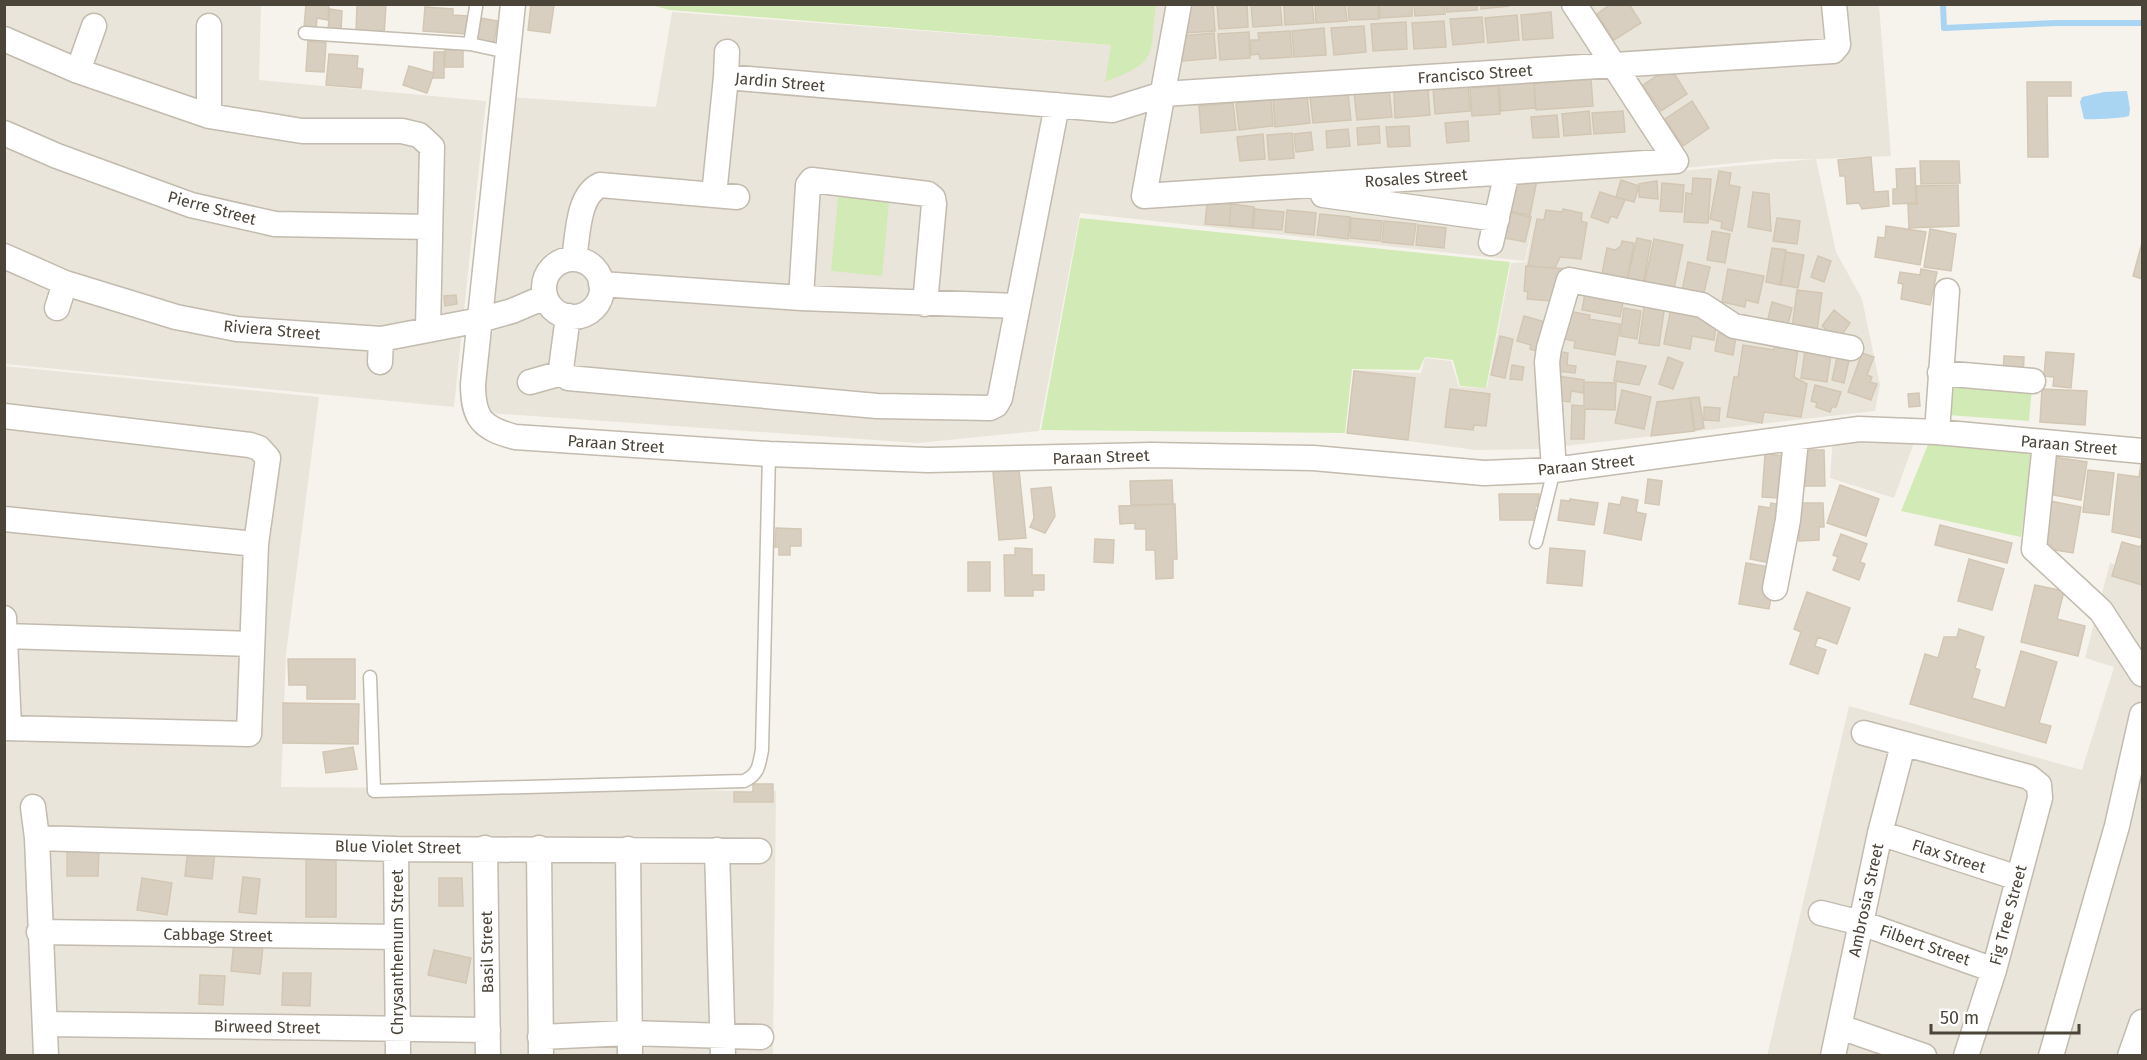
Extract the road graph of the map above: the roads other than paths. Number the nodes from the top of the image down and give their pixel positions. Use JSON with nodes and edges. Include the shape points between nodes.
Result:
{"nodes":[{"id":1,"x":513,"y":4,"type":"edge"},
{"id":2,"x":1179,"y":4,"type":"edge"},
{"id":3,"x":1574,"y":4,"type":"edge"},
{"id":4,"x":1817,"y":4,"type":"edge"},
{"id":5,"x":1834,"y":4,"type":"edge"},
{"id":6,"x":476,"y":7,"type":"dead end"},
{"id":7,"x":94,"y":26,"type":"dead end"},
{"id":8,"x":209,"y":26,"type":"dead end"},
{"id":9,"x":305,"y":33,"type":"dead end"},
{"id":10,"x":4,"y":39,"type":"edge"},
{"id":11,"x":470,"y":44,"type":"junction"},
{"id":12,"x":1838,"y":45,"type":"junction"},
{"id":13,"x":507,"y":52,"type":"junction"},
{"id":14,"x":728,"y":52,"type":"dead end"},
{"id":15,"x":1612,"y":65,"type":"junction"},
{"id":16,"x":78,"y":70,"type":"junction"},
{"id":17,"x":726,"y":77,"type":"junction"},
{"id":18,"x":1163,"y":94,"type":"junction"},
{"id":19,"x":1057,"y":105,"type":"junction"},
{"id":20,"x":1112,"y":110,"type":"joint"},
{"id":21,"x":209,"y":116,"type":"junction"},
{"id":22,"x":4,"y":133,"type":"edge"},
{"id":23,"x":1507,"y":172,"type":"junction"},
{"id":24,"x":1270,"y":188,"type":"junction"},
{"id":25,"x":1497,"y":219,"type":"junction"},
{"id":26,"x":430,"y":227,"type":"junction"},
{"id":27,"x":1491,"y":243,"type":"dead end"},
{"id":28,"x":4,"y":256,"type":"edge"},
{"id":29,"x":574,"y":259,"type":"junction"},
{"id":30,"x":65,"y":283,"type":"junction"},
{"id":31,"x":601,"y":284,"type":"junction"},
{"id":32,"x":1947,"y":291,"type":"dead end"},
{"id":33,"x":545,"y":297,"type":"junction"},
{"id":34,"x":801,"y":298,"type":"junction"},
{"id":35,"x":925,"y":304,"type":"junction"},
{"id":36,"x":1018,"y":306,"type":"junction"},
{"id":37,"x":57,"y":308,"type":"dead end"},
{"id":38,"x":568,"y":316,"type":"junction"},
{"id":39,"x":480,"y":320,"type":"junction"},
{"id":40,"x":428,"y":329,"type":"junction"},
{"id":41,"x":1851,"y":348,"type":"dead end"},
{"id":42,"x":562,"y":373,"type":"junction"},
{"id":43,"x":1940,"y":373,"type":"junction"},
{"id":44,"x":2033,"y":381,"type":"dead end"},
{"id":45,"x":530,"y":382,"type":"dead end"},
{"id":46,"x":4,"y":416,"type":"edge"},
{"id":47,"x":1937,"y":432,"type":"junction"},
{"id":48,"x":1796,"y":440,"type":"junction"},
{"id":49,"x":2045,"y":443,"type":"junction"},
{"id":50,"x":2142,"y":451,"type":"edge"},
{"id":51,"x":769,"y":454,"type":"junction"},
{"id":52,"x":1554,"y":470,"type":"junction"},
{"id":53,"x":4,"y":519,"type":"edge"},
{"id":54,"x":1536,"y":542,"type":"dead end"},
{"id":55,"x":256,"y":544,"type":"junction"},
{"id":56,"x":1775,"y":588,"type":"dead end"},
{"id":57,"x":5,"y":627,"type":"edge"},
{"id":58,"x":252,"y":644,"type":"junction"},
{"id":59,"x":2142,"y":674,"type":"edge"},
{"id":60,"x":370,"y":676,"type":"dead end"},
{"id":61,"x":2142,"y":715,"type":"edge"},
{"id":62,"x":7,"y":728,"type":"edge"},
{"id":63,"x":1864,"y":732,"type":"dead end"},
{"id":64,"x":1903,"y":745,"type":"junction"},
{"id":65,"x":33,"y":807,"type":"dead end"},
{"id":66,"x":1880,"y":833,"type":"junction"},
{"id":67,"x":37,"y":838,"type":"junction"},
{"id":68,"x":485,"y":848,"type":"junction"},
{"id":69,"x":539,"y":848,"type":"junction"},
{"id":70,"x":396,"y":849,"type":"junction"},
{"id":71,"x":628,"y":849,"type":"junction"},
{"id":72,"x":717,"y":850,"type":"junction"},
{"id":73,"x":759,"y":851,"type":"dead end"},
{"id":74,"x":2018,"y":878,"type":"junction"},
{"id":75,"x":1821,"y":913,"type":"dead end"},
{"id":76,"x":1861,"y":923,"type":"junction"},
{"id":77,"x":39,"y":932,"type":"junction"},
{"id":78,"x":397,"y":937,"type":"junction"},
{"id":79,"x":1994,"y":970,"type":"junction"},
{"id":80,"x":2142,"y":1022,"type":"edge"},
{"id":81,"x":45,"y":1024,"type":"junction"},
{"id":82,"x":1840,"y":1027,"type":"junction"},
{"id":83,"x":397,"y":1028,"type":"junction"},
{"id":84,"x":488,"y":1030,"type":"junction"},
{"id":85,"x":761,"y":1037,"type":"dead end"},
{"id":86,"x":629,"y":1044,"type":"edge"},
{"id":87,"x":723,"y":1045,"type":"edge"},
{"id":88,"x":540,"y":1046,"type":"edge"},
{"id":89,"x":46,"y":1056,"type":"edge"},
{"id":90,"x":398,"y":1056,"type":"edge"},
{"id":91,"x":488,"y":1056,"type":"edge"},
{"id":92,"x":1833,"y":1056,"type":"edge"},
{"id":93,"x":1924,"y":1056,"type":"edge"},
{"id":94,"x":1966,"y":1056,"type":"edge"},
{"id":95,"x":2052,"y":1056,"type":"edge"},
{"id":96,"x":2130,"y":1056,"type":"edge"}],
"edges":[{"from":1,"to":13,"type":"street","name":"Paraan Street"},
{"from":2,"to":18,"type":"street","name":"Rosales Street"},
{"from":3,"to":15,"type":"street","name":"Rosales Street"},
{"from":4,"to":12,"type":"street"},
{"from":5,"to":12,"type":"street"},
{"from":6,"to":11,"type":"lane"},
{"from":7,"to":16,"type":"street"},
{"from":8,"to":21,"type":"street"},
{"from":9,"to":11,"type":"lane"},
{"from":10,"to":16,"type":"street"},
{"from":11,"to":13,"type":"lane"},
{"from":12,"to":15,"type":"street","name":"Francisco Street","via":[[1833,51]]},
{"from":13,"to":39,"type":"street","name":"Paraan Street"},
{"from":14,"to":17,"type":"street"},
{"from":15,"to":18,"type":"street","name":"Francisco Street"},
{"from":15,"to":23,"type":"street","name":"Rosales Street","via":[[1678,167]]},
{"from":16,"to":21,"type":"street"},
{"from":17,"to":19,"type":"street","name":"Jardin Street"},
{"from":17,"to":29,"type":"street","name":"Jardin Street","via":[[726,196],[600,185],[590,190],[585,202]]},
{"from":18,"to":20,"type":"street","name":"Francisco Street"},
{"from":18,"to":24,"type":"street","name":"Rosales Street","via":[[1143,204]]},
{"from":19,"to":20,"type":"street","name":"Jardin Street"},
{"from":19,"to":36,"type":"street"},
{"from":21,"to":26,"type":"street","via":[[302,131],[402,131],[418,135],[432,147]]},
{"from":22,"to":26,"type":"street","name":"Pierre Street","via":[[191,205],[275,224]]},
{"from":23,"to":24,"type":"street","name":"Rosales Street"},
{"from":23,"to":25,"type":"street"},
{"from":24,"to":25,"type":"street"},
{"from":25,"to":27,"type":"street"},
{"from":26,"to":40,"type":"street"},
{"from":28,"to":30,"type":"street","name":"Riviera Street"},
{"from":29,"to":31,"type":"street","via":[[592,267]]},
{"from":29,"to":33,"type":"street","via":[[553,266],[546,275]]},
{"from":30,"to":37,"type":"street"},
{"from":30,"to":40,"type":"street","name":"Riviera Street","via":[[176,316],[381,351]]},
{"from":31,"to":34,"type":"street"},
{"from":31,"to":38,"type":"street","via":[[593,309]]},
{"from":32,"to":43,"type":"street"},
{"from":33,"to":38,"type":"street","via":[[550,306]]},
{"from":33,"to":39,"type":"street","name":"Riviera Street"},
{"from":34,"to":35,"type":"street"},
{"from":34,"to":35,"type":"street","via":[[808,185],[812,180],[927,194],[933,198]]},
{"from":35,"to":36,"type":"street"},
{"from":36,"to":42,"type":"street","via":[[1000,398],[990,408],[877,406],[568,378]]},
{"from":38,"to":42,"type":"street"},
{"from":39,"to":40,"type":"street","name":"Riviera Street"},
{"from":39,"to":51,"type":"street","name":"Paraan Street","via":[[473,400],[485,425],[495,431],[515,437]]},
{"from":41,"to":52,"type":"street","via":[[1734,326],[1702,305],[1569,280],[1547,362]]},
{"from":42,"to":45,"type":"street"},
{"from":43,"to":44,"type":"street"},
{"from":43,"to":47,"type":"street"},
{"from":46,"to":55,"type":"street","via":[[259,448],[268,458]]},
{"from":47,"to":48,"type":"street","name":"Paraan Street","via":[[1859,429]]},
{"from":47,"to":49,"type":"street","name":"Paraan Street"},
{"from":48,"to":52,"type":"street","name":"Paraan Street"},
{"from":48,"to":56,"type":"street","via":[[1788,520]]},
{"from":49,"to":50,"type":"street","name":"Paraan Street"},
{"from":49,"to":59,"type":"street","via":[[2034,549],[2101,611]]},
{"from":51,"to":52,"type":"street","name":"Paraan Street","via":[[928,460],[1152,455],[1301,458],[1484,473]]},
{"from":51,"to":60,"type":"lane","via":[[762,750],[754,777],[744,782],[374,791]]},
{"from":52,"to":54,"type":"lane"},
{"from":53,"to":55,"type":"street"},
{"from":55,"to":58,"type":"street"},
{"from":57,"to":58,"type":"street"},
{"from":57,"to":62,"type":"street"},
{"from":58,"to":62,"type":"street","via":[[249,734]]},
{"from":61,"to":95,"type":"street","via":[[2117,826]]},
{"from":63,"to":64,"type":"street"},
{"from":64,"to":66,"type":"street","name":"Ambrosia Street"},
{"from":64,"to":74,"type":"street","name":"Fig Tree Street","via":[[2030,777],[2039,785],[2040,798]]},
{"from":65,"to":67,"type":"street"},
{"from":66,"to":74,"type":"street","name":"Flax Street"},
{"from":66,"to":76,"type":"street","name":"Ambrosia Street"},
{"from":67,"to":70,"type":"street","name":"Blue Violet Street"},
{"from":67,"to":77,"type":"street"},
{"from":68,"to":69,"type":"street","name":"Blue Violet Street"},
{"from":68,"to":70,"type":"street","name":"Blue Violet Street"},
{"from":68,"to":84,"type":"street","name":"Basil Street"},
{"from":69,"to":71,"type":"street","name":"Blue Violet Street"},
{"from":69,"to":88,"type":"street"},
{"from":70,"to":78,"type":"street","name":"Chrysanthemum Street"},
{"from":71,"to":72,"type":"street","name":"Blue Violet Street"},
{"from":71,"to":86,"type":"street"},
{"from":72,"to":73,"type":"street","name":"Blue Violet Street"},
{"from":72,"to":87,"type":"street"},
{"from":74,"to":79,"type":"street","name":"Fig Tree Street"},
{"from":75,"to":76,"type":"street","name":"Filbert Street"},
{"from":76,"to":79,"type":"street","name":"Filbert Street"},
{"from":76,"to":82,"type":"street","name":"Ambrosia Street"},
{"from":77,"to":78,"type":"street","name":"Cabbage Street"},
{"from":77,"to":81,"type":"street"},
{"from":78,"to":83,"type":"street","name":"Chrysanthemum Street"},
{"from":79,"to":94,"type":"street","name":"Fig Tree Street"},
{"from":80,"to":96,"type":"street"},
{"from":81,"to":83,"type":"street","name":"Birweed Street"},
{"from":81,"to":89,"type":"street"},
{"from":82,"to":92,"type":"street","name":"Ambrosia Street"},
{"from":82,"to":93,"type":"street"},
{"from":83,"to":84,"type":"street","name":"Birweed Street"},
{"from":83,"to":90,"type":"street","name":"Chrysanthemum Street"},
{"from":84,"to":91,"type":"street","name":"Basil Street"},
{"from":85,"to":87,"type":"street"},
{"from":86,"to":87,"type":"street"},
{"from":86,"to":88,"type":"street"}]}
